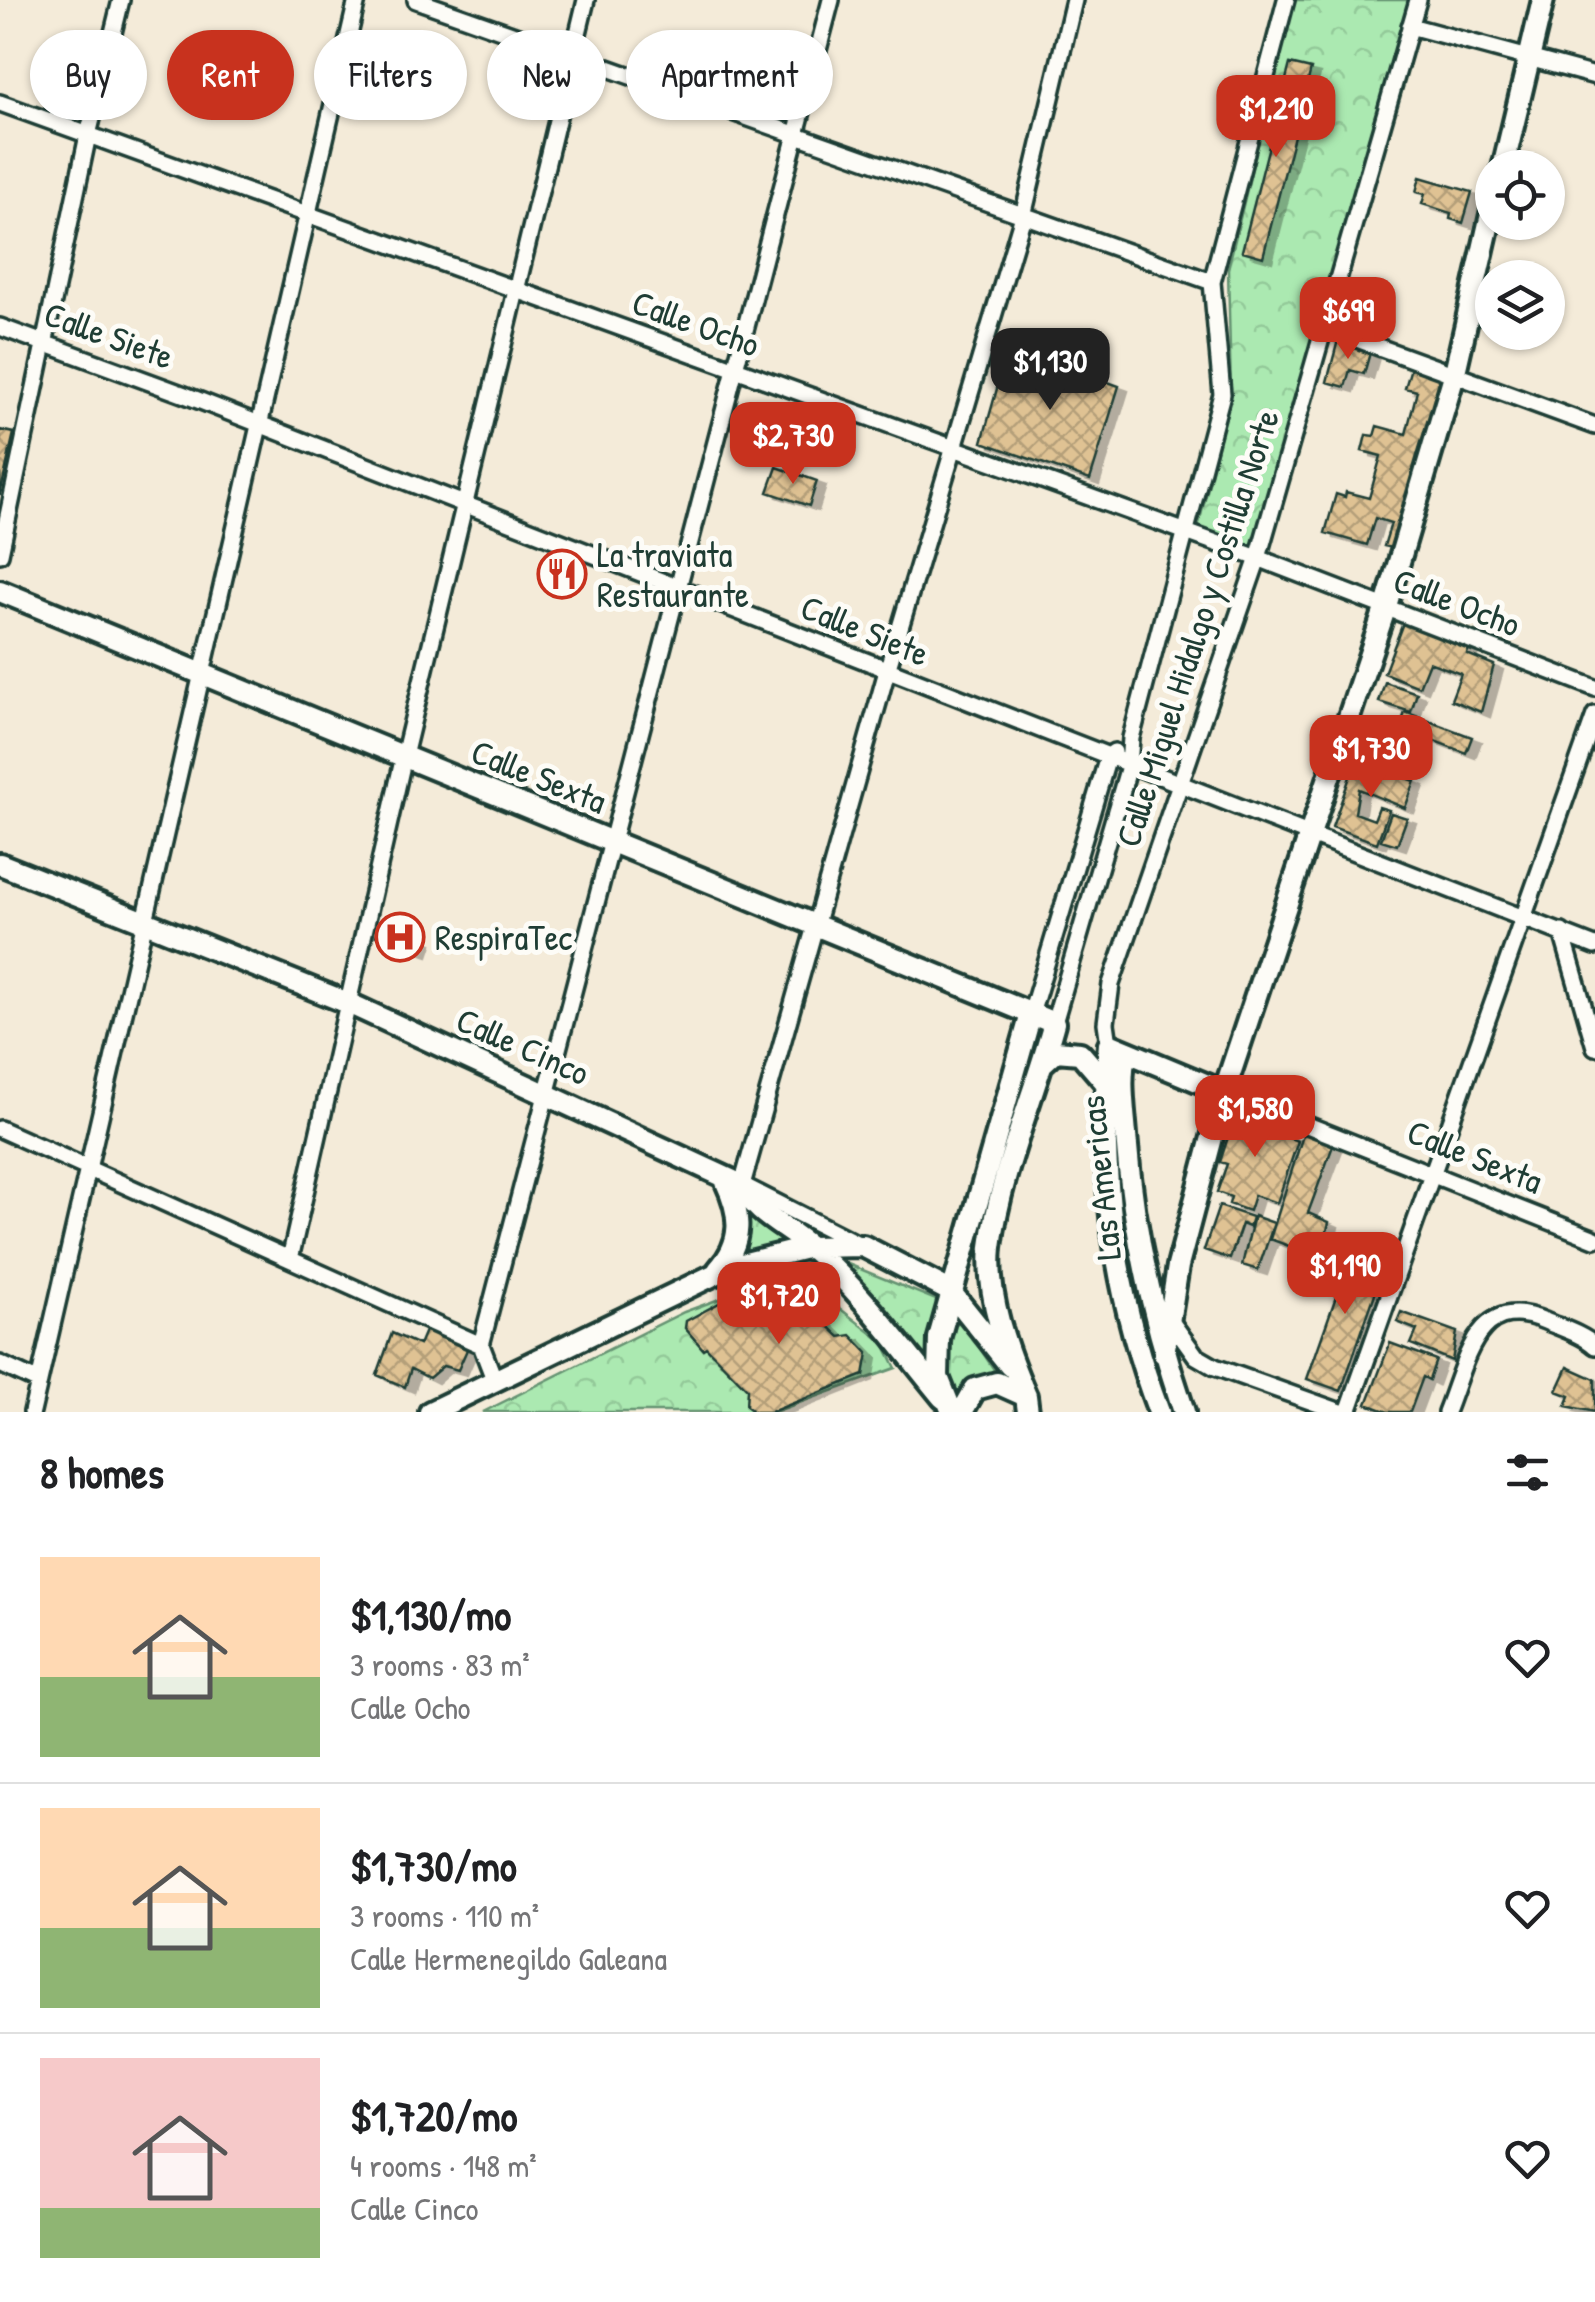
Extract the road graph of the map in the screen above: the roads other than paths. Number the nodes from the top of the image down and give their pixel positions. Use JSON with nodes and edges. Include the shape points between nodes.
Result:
{"nodes":[{"id":1,"x":121,"y":0,"type":"edge"},
{"id":2,"x":357,"y":0,"type":"edge"},
{"id":3,"x":416,"y":0,"type":"edge"},
{"id":4,"x":586,"y":0,"type":"edge"},
{"id":5,"x":831,"y":0,"type":"edge"},
{"id":6,"x":1074,"y":0,"type":"edge"},
{"id":7,"x":1286,"y":0,"type":"edge"},
{"id":8,"x":1418,"y":0,"type":"edge"},
{"id":9,"x":1543,"y":0,"type":"edge"},
{"id":10,"x":1410,"y":26,"type":"junction"},
{"id":11,"x":498,"y":30,"type":"edge"},
{"id":12,"x":579,"y":30,"type":"edge"},
{"id":13,"x":1531,"y":56,"type":"junction"},
{"id":14,"x":606,"y":69,"type":"edge"},
{"id":15,"x":1595,"y":76,"type":"edge"},
{"id":16,"x":0,"y":103,"type":"edge"},
{"id":17,"x":557,"y":120,"type":"edge"},
{"id":18,"x":798,"y":135,"type":"junction"},
{"id":19,"x":88,"y":136,"type":"junction"},
{"id":20,"x":1508,"y":150,"type":"edge"},
{"id":21,"x":307,"y":214,"type":"junction"},
{"id":22,"x":1023,"y":216,"type":"junction"},
{"id":23,"x":1485,"y":240,"type":"edge"},
{"id":24,"x":1212,"y":282,"type":"junction"},
{"id":25,"x":518,"y":290,"type":"junction"},
{"id":26,"x":0,"y":327,"type":"edge"},
{"id":27,"x":1324,"y":327,"type":"junction"},
{"id":28,"x":44,"y":344,"type":"junction"},
{"id":29,"x":738,"y":370,"type":"junction"},
{"id":30,"x":1456,"y":372,"type":"junction"},
{"id":31,"x":258,"y":424,"type":"junction"},
{"id":32,"x":1595,"y":426,"type":"edge"},
{"id":33,"x":954,"y":448,"type":"junction"},
{"id":34,"x":466,"y":505,"type":"junction"},
{"id":35,"x":1184,"y":533,"type":"junction"},
{"id":36,"x":0,"y":554,"type":"edge"},
{"id":37,"x":1258,"y":558,"type":"junction"},
{"id":38,"x":680,"y":588,"type":"junction"},
{"id":39,"x":0,"y":590,"type":"edge"},
{"id":40,"x":1386,"y":606,"type":"junction"},
{"id":41,"x":887,"y":671,"type":"junction"},
{"id":42,"x":200,"y":674,"type":"junction"},
{"id":43,"x":1595,"y":688,"type":"edge"},
{"id":44,"x":1595,"y":714,"type":"edge"},
{"id":45,"x":1131,"y":738,"type":"junction"},
{"id":46,"x":404,"y":756,"type":"junction"},
{"id":47,"x":1108,"y":757,"type":"junction"},
{"id":48,"x":1129,"y":766,"type":"junction"},
{"id":49,"x":1177,"y":785,"type":"junction"},
{"id":50,"x":1311,"y":837,"type":"junction"},
{"id":51,"x":611,"y":840,"type":"junction"},
{"id":52,"x":1076,"y":861,"type":"junction"},
{"id":53,"x":0,"y":864,"type":"edge"},
{"id":54,"x":1099,"y":867,"type":"junction"},
{"id":55,"x":1526,"y":918,"type":"junction"},
{"id":56,"x":144,"y":922,"type":"junction"},
{"id":57,"x":816,"y":924,"type":"junction"},
{"id":58,"x":1562,"y":932,"type":"junction"},
{"id":59,"x":1595,"y":946,"type":"edge"},
{"id":60,"x":348,"y":1004,"type":"junction"},
{"id":61,"x":1032,"y":1014,"type":"junction"},
{"id":62,"x":1054,"y":1023,"type":"junction"},
{"id":63,"x":1595,"y":1047,"type":"edge"},
{"id":64,"x":1117,"y":1048,"type":"junction"},
{"id":65,"x":1043,"y":1063,"type":"junction"},
{"id":66,"x":1105,"y":1082,"type":"junction"},
{"id":67,"x":548,"y":1092,"type":"junction"},
{"id":68,"x":1224,"y":1092,"type":"junction"},
{"id":69,"x":0,"y":1130,"type":"edge"},
{"id":70,"x":994,"y":1146,"type":"junction"},
{"id":71,"x":1015,"y":1155,"type":"junction"},
{"id":72,"x":86,"y":1166,"type":"junction"},
{"id":73,"x":1431,"y":1174,"type":"junction"},
{"id":74,"x":739,"y":1195,"type":"junction"},
{"id":75,"x":1107,"y":1210,"type":"junction"},
{"id":76,"x":1131,"y":1210,"type":"junction"},
{"id":77,"x":1595,"y":1239,"type":"edge"},
{"id":78,"x":863,"y":1246,"type":"junction"},
{"id":79,"x":810,"y":1247,"type":"junction"},
{"id":80,"x":290,"y":1258,"type":"junction"},
{"id":81,"x":961,"y":1258,"type":"junction"},
{"id":82,"x":1140,"y":1258,"type":"junction"},
{"id":83,"x":1178,"y":1266,"type":"junction"},
{"id":84,"x":712,"y":1275,"type":"junction"},
{"id":85,"x":929,"y":1279,"type":"junction"},
{"id":86,"x":950,"y":1291,"type":"junction"},
{"id":87,"x":1168,"y":1318,"type":"junction"},
{"id":88,"x":482,"y":1346,"type":"junction"},
{"id":89,"x":1595,"y":1346,"type":"edge"},
{"id":90,"x":1164,"y":1354,"type":"junction"},
{"id":91,"x":0,"y":1364,"type":"edge"},
{"id":92,"x":494,"y":1379,"type":"junction"},
{"id":93,"x":39,"y":1382,"type":"junction"},
{"id":94,"x":1024,"y":1395,"type":"edge"},
{"id":95,"x":948,"y":1405,"type":"edge"},
{"id":96,"x":32,"y":1412,"type":"edge"},
{"id":97,"x":430,"y":1412,"type":"edge"},
{"id":98,"x":962,"y":1412,"type":"edge"},
{"id":99,"x":1160,"y":1412,"type":"edge"},
{"id":100,"x":1184,"y":1412,"type":"edge"},
{"id":101,"x":1344,"y":1412,"type":"edge"},
{"id":102,"x":1446,"y":1412,"type":"edge"}],
"edges":[{"from":1,"to":19,"type":"street"},
{"from":2,"to":21,"type":"street"},
{"from":3,"to":11,"type":"street"},
{"from":4,"to":12,"type":"street"},
{"from":5,"to":18,"type":"street"},
{"from":6,"to":22,"type":"street"},
{"from":7,"to":24,"type":"street"},
{"from":8,"to":10,"type":"street","name":"Calle Miguel Hidalgo y Costilla Norte"},
{"from":9,"to":13,"type":"main road"},
{"from":10,"to":13,"type":"street"},
{"from":10,"to":27,"type":"street","name":"Calle Miguel Hidalgo y Costilla Norte"},
{"from":13,"to":15,"type":"street"},
{"from":13,"to":20,"type":"main road"},
{"from":14,"to":18,"type":"street"},
{"from":16,"to":19,"type":"street","name":"Calle Ocho"},
{"from":17,"to":25,"type":"street"},
{"from":18,"to":22,"type":"street"},
{"from":18,"to":29,"type":"street"},
{"from":19,"to":21,"type":"street","name":"Calle Ocho"},
{"from":19,"to":28,"type":"street"},
{"from":21,"to":25,"type":"street","name":"Calle Ocho"},
{"from":21,"to":31,"type":"street"},
{"from":22,"to":24,"type":"street"},
{"from":22,"to":33,"type":"street"},
{"from":23,"to":30,"type":"main road"},
{"from":24,"to":35,"type":"street","via":[[1222,394]]},
{"from":25,"to":29,"type":"street","name":"Calle Ocho"},
{"from":25,"to":34,"type":"street"},
{"from":26,"to":28,"type":"street","name":"Calle Siete"},
{"from":27,"to":30,"type":"street"},
{"from":27,"to":37,"type":"street","name":"Calle Miguel Hidalgo y Costilla Norte"},
{"from":28,"to":31,"type":"street","name":"Calle Siete"},
{"from":28,"to":36,"type":"street"},
{"from":29,"to":33,"type":"street","name":"Calle Ocho"},
{"from":29,"to":38,"type":"street"},
{"from":30,"to":32,"type":"street"},
{"from":30,"to":40,"type":"main road"},
{"from":31,"to":34,"type":"street","name":"Calle Siete"},
{"from":31,"to":42,"type":"street"},
{"from":33,"to":35,"type":"street","name":"Calle Ocho"},
{"from":33,"to":41,"type":"street"},
{"from":34,"to":38,"type":"street","name":"Calle Siete"},
{"from":34,"to":46,"type":"street"},
{"from":35,"to":37,"type":"street","name":"Calle Ocho"},
{"from":35,"to":45,"type":"street"},
{"from":37,"to":40,"type":"street","name":"Calle Ocho"},
{"from":37,"to":49,"type":"street","name":"Calle Miguel Hidalgo y Costilla Norte"},
{"from":38,"to":41,"type":"street","name":"Calle Siete"},
{"from":38,"to":51,"type":"street"},
{"from":39,"to":42,"type":"main road","name":"Calle Sexta"},
{"from":40,"to":43,"type":"street","name":"Calle Ocho"},
{"from":40,"to":50,"type":"main road"},
{"from":41,"to":47,"type":"street","name":"Calle Siete"},
{"from":41,"to":57,"type":"street"},
{"from":42,"to":46,"type":"main road","name":"Calle Sexta"},
{"from":42,"to":56,"type":"street"},
{"from":44,"to":55,"type":"street"},
{"from":45,"to":47,"type":"street"},
{"from":45,"to":48,"type":"street"},
{"from":46,"to":51,"type":"main road","name":"Calle Sexta"},
{"from":46,"to":60,"type":"street"},
{"from":47,"to":48,"type":"street","name":"Calle Siete"},
{"from":47,"to":52,"type":"street"},
{"from":48,"to":49,"type":"street","name":"Calle Siete"},
{"from":48,"to":54,"type":"street"},
{"from":49,"to":50,"type":"street","name":"Calle Siete"},
{"from":49,"to":64,"type":"street","name":"Calle Miguel Hidalgo y Costilla Norte","via":[[1111,984],[1106,1023]]},
{"from":50,"to":55,"type":"street","name":"Calle Siete"},
{"from":50,"to":68,"type":"main road"},
{"from":51,"to":57,"type":"main road","name":"Calle Sexta"},
{"from":51,"to":67,"type":"street"},
{"from":52,"to":54,"type":"street"},
{"from":52,"to":61,"type":"street"},
{"from":53,"to":56,"type":"main road","name":"Calle Cinco"},
{"from":54,"to":62,"type":"street"},
{"from":55,"to":58,"type":"street","name":"Calle Siete"},
{"from":55,"to":73,"type":"street"},
{"from":56,"to":60,"type":"main road","name":"Calle Cinco"},
{"from":56,"to":72,"type":"street"},
{"from":57,"to":61,"type":"main road","name":"Calle Sexta"},
{"from":57,"to":74,"type":"street"},
{"from":58,"to":59,"type":"street","name":"Calle Siete"},
{"from":58,"to":63,"type":"street"},
{"from":60,"to":67,"type":"main road","name":"Calle Cinco"},
{"from":60,"to":80,"type":"street"},
{"from":61,"to":62,"type":"main road","name":"Calle Sexta"},
{"from":61,"to":70,"type":"main road"},
{"from":62,"to":65,"type":"main road"},
{"from":64,"to":66,"type":"main road","name":"Las Americas"},
{"from":64,"to":68,"type":"main road","name":"Calle Sexta"},
{"from":64,"to":76,"type":"main road","name":"Las Americas"},
{"from":65,"to":66,"type":"main road","name":"Las Americas","via":[[1056,1051],[1080,1054]]},
{"from":65,"to":71,"type":"main road"},
{"from":66,"to":75,"type":"main road","name":"Las Americas"},
{"from":67,"to":74,"type":"main road","name":"Calle Cinco","via":[[723,1176]]},
{"from":67,"to":88,"type":"street"},
{"from":68,"to":73,"type":"street","name":"Calle Sexta"},
{"from":68,"to":83,"type":"main road"},
{"from":69,"to":72,"type":"street"},
{"from":70,"to":71,"type":"main road"},
{"from":70,"to":81,"type":"main road"},
{"from":71,"to":94,"type":"main road","via":[[991,1262],[1000,1320]]},
{"from":72,"to":80,"type":"street"},
{"from":72,"to":93,"type":"street"},
{"from":73,"to":77,"type":"street","name":"Calle Sexta"},
{"from":73,"to":101,"type":"street"},
{"from":74,"to":78,"type":"street"},
{"from":74,"to":79,"type":"main road","name":"Calle Cinco"},
{"from":74,"to":84,"type":"main road","via":[[736,1244]]},
{"from":75,"to":76,"type":"main road"},
{"from":75,"to":99,"type":"main road","name":"Las Americas","via":[[1143,1369]]},
{"from":76,"to":82,"type":"main road","name":"Las Americas"},
{"from":78,"to":79,"type":"main road"},
{"from":78,"to":85,"type":"main road"},
{"from":79,"to":84,"type":"main road"},
{"from":79,"to":95,"type":"main road","name":"Calle Cinco"},
{"from":80,"to":88,"type":"street"},
{"from":81,"to":85,"type":"main road"},
{"from":81,"to":86,"type":"main road"},
{"from":82,"to":83,"type":"main road","via":[[1160,1273]]},
{"from":82,"to":90,"type":"main road","name":"Las Americas"},
{"from":83,"to":87,"type":"main road"},
{"from":84,"to":92,"type":"main road"},
{"from":85,"to":86,"type":"main road"},
{"from":86,"to":94,"type":"main road"},
{"from":86,"to":95,"type":"main road","via":[[936,1354]]},
{"from":87,"to":90,"type":"main road"},
{"from":87,"to":101,"type":"street","via":[[1196,1356],[1215,1368]]},
{"from":88,"to":92,"type":"street"},
{"from":89,"to":102,"type":"street","via":[[1530,1314],[1487,1321]]},
{"from":90,"to":100,"type":"main road","name":"Las Americas"},
{"from":91,"to":93,"type":"street"},
{"from":92,"to":97,"type":"main road"},
{"from":93,"to":96,"type":"street"},
{"from":94,"to":98,"type":"main road","via":[[986,1384],[968,1397]]}]}
